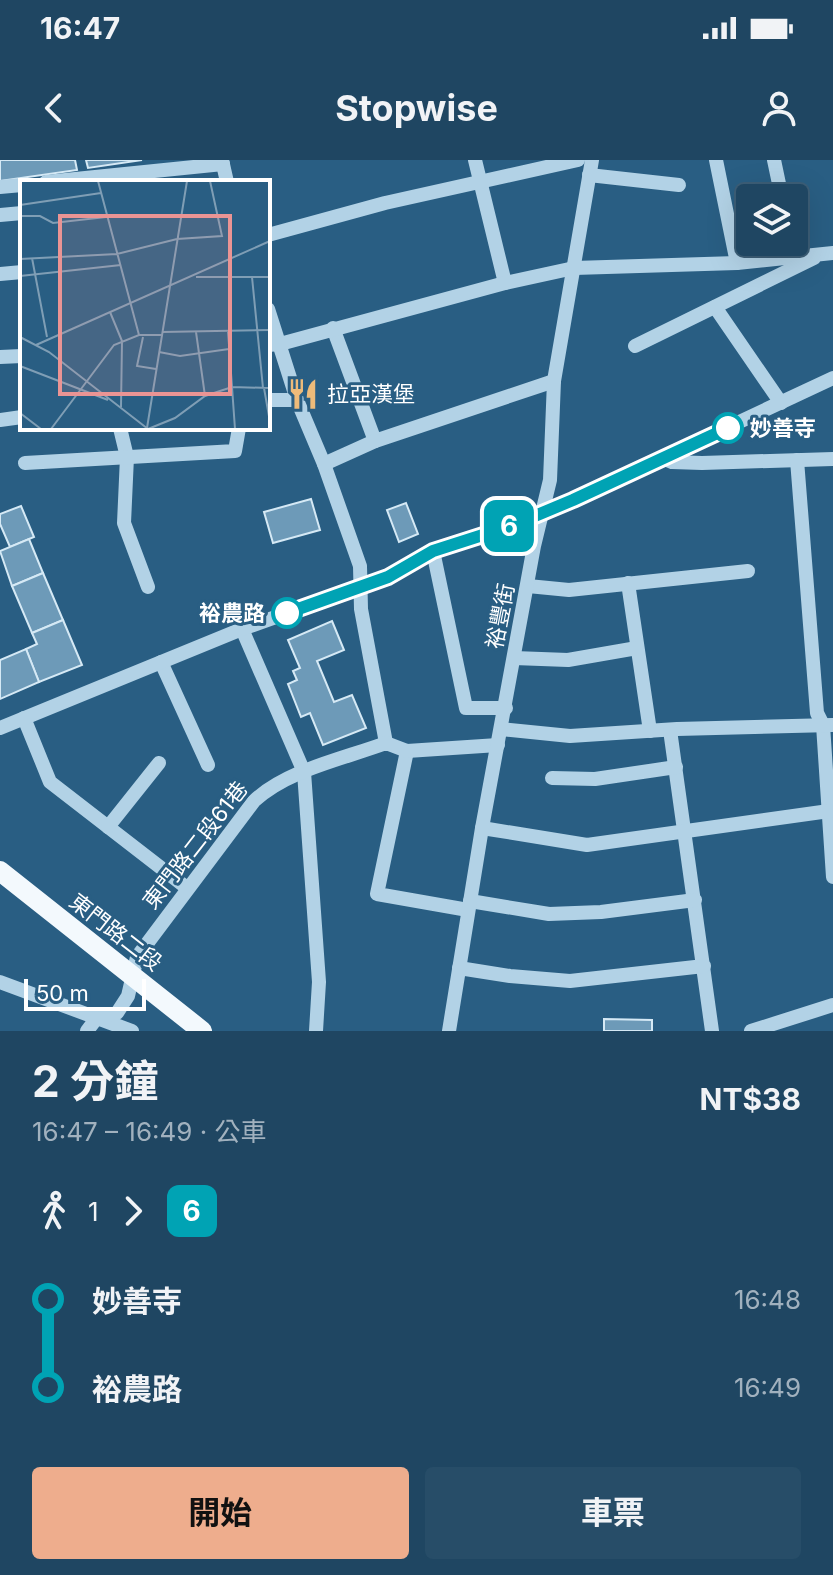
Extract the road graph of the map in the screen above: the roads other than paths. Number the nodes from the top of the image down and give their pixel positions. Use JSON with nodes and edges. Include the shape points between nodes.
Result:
{"nodes":[{"id":1,"x":475,"y":160,"type":"edge"},
{"id":2,"x":578,"y":160,"type":"edge"},
{"id":3,"x":716,"y":160,"type":"edge"},
{"id":4,"x":774,"y":160,"type":"edge"},
{"id":5,"x":222,"y":162,"type":"edge"},
{"id":6,"x":591,"y":168,"type":"edge"},
{"id":7,"x":64,"y":180,"type":"edge"},
{"id":8,"x":481,"y":183,"type":"junction"},
{"id":9,"x":779,"y":184,"type":"edge"},
{"id":10,"x":20,"y":185,"type":"edge"},
{"id":11,"x":679,"y":185,"type":"dead end"},
{"id":12,"x":0,"y":187,"type":"edge"},
{"id":13,"x":20,"y":213,"type":"edge"},
{"id":14,"x":0,"y":215,"type":"edge"},
{"id":15,"x":270,"y":234,"type":"edge"},
{"id":16,"x":808,"y":251,"type":"edge"},
{"id":17,"x":828,"y":254,"type":"edge"},
{"id":18,"x":765,"y":256,"type":"edge"},
{"id":19,"x":737,"y":263,"type":"junction"},
{"id":20,"x":574,"y":268,"type":"junction"},
{"id":21,"x":20,"y":272,"type":"edge"},
{"id":22,"x":0,"y":274,"type":"edge"},
{"id":23,"x":505,"y":283,"type":"junction"},
{"id":24,"x":715,"y":307,"type":"junction"},
{"id":25,"x":270,"y":321,"type":"edge"},
{"id":26,"x":333,"y":328,"type":"junction"},
{"id":27,"x":274,"y":344,"type":"edge"},
{"id":28,"x":635,"y":346,"type":"dead end"},
{"id":29,"x":20,"y":356,"type":"edge"},
{"id":30,"x":0,"y":357,"type":"edge"},
{"id":31,"x":833,"y":378,"type":"edge"},
{"id":32,"x":554,"y":381,"type":"junction"},
{"id":33,"x":270,"y":400,"type":"edge"},
{"id":34,"x":297,"y":400,"type":"junction"},
{"id":35,"x":781,"y":403,"type":"junction"},
{"id":36,"x":20,"y":417,"type":"edge"},
{"id":37,"x":0,"y":420,"type":"edge"},
{"id":38,"x":120,"y":430,"type":"edge"},
{"id":39,"x":239,"y":430,"type":"edge"},
{"id":40,"x":375,"y":441,"type":"junction"},
{"id":41,"x":127,"y":457,"type":"junction"},
{"id":42,"x":663,"y":458,"type":"junction"},
{"id":43,"x":833,"y":459,"type":"edge"},
{"id":44,"x":797,"y":460,"type":"junction"},
{"id":45,"x":25,"y":463,"type":"dead end"},
{"id":46,"x":324,"y":464,"type":"junction"},
{"id":47,"x":543,"y":513,"type":"junction"},
{"id":48,"x":433,"y":551,"type":"junction"},
{"id":49,"x":748,"y":571,"type":"dead end"},
{"id":50,"x":628,"y":583,"type":"junction"},
{"id":51,"x":528,"y":586,"type":"junction"},
{"id":52,"x":148,"y":587,"type":"dead end"},
{"id":53,"x":360,"y":587,"type":"junction"},
{"id":54,"x":242,"y":629,"type":"junction"},
{"id":55,"x":637,"y":648,"type":"junction"},
{"id":56,"x":514,"y":658,"type":"junction"},
{"id":57,"x":161,"y":662,"type":"junction"},
{"id":58,"x":506,"y":708,"type":"junction"},
{"id":59,"x":24,"y":718,"type":"junction"},
{"id":60,"x":828,"y":725,"type":"edge"},
{"id":61,"x":0,"y":728,"type":"edge"},
{"id":62,"x":501,"y":729,"type":"junction"},
{"id":63,"x":670,"y":730,"type":"junction"},
{"id":64,"x":650,"y":731,"type":"junction"},
{"id":65,"x":386,"y":743,"type":"junction"},
{"id":66,"x":498,"y":745,"type":"junction"},
{"id":67,"x":407,"y":751,"type":"junction"},
{"id":68,"x":159,"y":763,"type":"dead end"},
{"id":69,"x":208,"y":765,"type":"dead end"},
{"id":70,"x":676,"y":767,"type":"junction"},
{"id":71,"x":304,"y":772,"type":"junction"},
{"id":72,"x":552,"y":778,"type":"dead end"},
{"id":73,"x":829,"y":811,"type":"junction"},
{"id":74,"x":108,"y":827,"type":"junction"},
{"id":75,"x":482,"y":828,"type":"junction"},
{"id":76,"x":686,"y":831,"type":"junction"},
{"id":77,"x":0,"y":871,"type":"edge"},
{"id":78,"x":833,"y":877,"type":"edge"},
{"id":79,"x":187,"y":888,"type":"junction"},
{"id":80,"x":695,"y":900,"type":"junction"},
{"id":81,"x":469,"y":905,"type":"junction"},
{"id":82,"x":704,"y":966,"type":"junction"},
{"id":83,"x":459,"y":968,"type":"junction"},
{"id":84,"x":131,"y":974,"type":"junction"},
{"id":85,"x":0,"y":982,"type":"edge"},
{"id":86,"x":833,"y":1005,"type":"edge"},
{"id":87,"x":92,"y":1025,"type":"edge"},
{"id":88,"x":132,"y":1031,"type":"edge"},
{"id":89,"x":202,"y":1031,"type":"edge"},
{"id":90,"x":316,"y":1031,"type":"edge"},
{"id":91,"x":449,"y":1031,"type":"edge"},
{"id":92,"x":712,"y":1031,"type":"edge"},
{"id":93,"x":751,"y":1031,"type":"edge"}],
"edges":[{"from":1,"to":8,"type":"street"},
{"from":2,"to":8,"type":"street"},
{"from":3,"to":19,"type":"street"},
{"from":4,"to":9,"type":"street"},
{"from":5,"to":7,"type":"street"},
{"from":6,"to":11,"type":"street"},
{"from":6,"to":20,"type":"street","name":"裕豐街"},
{"from":8,"to":15,"type":"street"},
{"from":8,"to":23,"type":"street"},
{"from":10,"to":12,"type":"street"},
{"from":13,"to":14,"type":"street"},
{"from":16,"to":17,"type":"street"},
{"from":17,"to":24,"type":"street"},
{"from":18,"to":19,"type":"street"},
{"from":19,"to":20,"type":"street"},
{"from":20,"to":23,"type":"street"},
{"from":20,"to":32,"type":"street","name":"裕豐街"},
{"from":21,"to":22,"type":"street"},
{"from":23,"to":26,"type":"street"},
{"from":24,"to":28,"type":"street"},
{"from":24,"to":35,"type":"street"},
{"from":25,"to":27,"type":"street"},
{"from":26,"to":27,"type":"street"},
{"from":26,"to":40,"type":"street"},
{"from":27,"to":34,"type":"street"},
{"from":29,"to":30,"type":"street"},
{"from":31,"to":35,"type":"street"},
{"from":32,"to":40,"type":"street"},
{"from":32,"to":47,"type":"street","name":"裕豐街","via":[[550,480]]},
{"from":33,"to":34,"type":"street"},
{"from":34,"to":46,"type":"street"},
{"from":35,"to":42,"type":"street"},
{"from":36,"to":37,"type":"street"},
{"from":38,"to":41,"type":"street"},
{"from":39,"to":41,"type":"street","via":[[235,451]]},
{"from":40,"to":46,"type":"street"},
{"from":41,"to":45,"type":"street"},
{"from":41,"to":52,"type":"street","via":[[124,523]]},
{"from":42,"to":44,"type":"street","via":[[702,463]]},
{"from":42,"to":47,"type":"street"},
{"from":43,"to":44,"type":"street"},
{"from":44,"to":60,"type":"street","via":[[817,713]]},
{"from":46,"to":53,"type":"street","via":[[360,566]]},
{"from":47,"to":48,"type":"street"},
{"from":47,"to":51,"type":"street","name":"裕豐街"},
{"from":48,"to":53,"type":"street"},
{"from":48,"to":58,"type":"street","via":[[466,708]]},
{"from":49,"to":50,"type":"street"},
{"from":50,"to":51,"type":"street","via":[[569,590]]},
{"from":50,"to":55,"type":"street"},
{"from":51,"to":56,"type":"street","name":"裕豐街"},
{"from":53,"to":54,"type":"street"},
{"from":53,"to":65,"type":"street"},
{"from":54,"to":57,"type":"street"},
{"from":54,"to":71,"type":"street"},
{"from":55,"to":56,"type":"street","via":[[568,660]]},
{"from":55,"to":64,"type":"street"},
{"from":56,"to":58,"type":"street","name":"裕豐街"},
{"from":57,"to":59,"type":"street"},
{"from":57,"to":69,"type":"street"},
{"from":58,"to":62,"type":"street","name":"裕豐街"},
{"from":59,"to":61,"type":"street"},
{"from":59,"to":74,"type":"street","via":[[50,782]]},
{"from":60,"to":63,"type":"street"},
{"from":60,"to":73,"type":"street"},
{"from":62,"to":64,"type":"street","via":[[570,736]]},
{"from":62,"to":66,"type":"street","name":"裕豐街"},
{"from":63,"to":64,"type":"street"},
{"from":63,"to":70,"type":"street"},
{"from":65,"to":67,"type":"street"},
{"from":65,"to":71,"type":"street","name":"東門路二段61巷"},
{"from":66,"to":67,"type":"street"},
{"from":66,"to":75,"type":"street","name":"裕豐街"},
{"from":67,"to":81,"type":"street","via":[[377,894]]},
{"from":68,"to":74,"type":"street"},
{"from":70,"to":72,"type":"street","via":[[595,779]]},
{"from":70,"to":76,"type":"street"},
{"from":71,"to":79,"type":"street","name":"東門路二段61巷","via":[[254,801]]},
{"from":71,"to":90,"type":"street","via":[[319,982]]},
{"from":73,"to":76,"type":"street"},
{"from":73,"to":78,"type":"street"},
{"from":74,"to":79,"type":"street"},
{"from":75,"to":76,"type":"street","via":[[587,845]]},
{"from":75,"to":81,"type":"street","name":"裕豐街"},
{"from":76,"to":80,"type":"street"},
{"from":77,"to":84,"type":"main road","name":"東門路二段"},
{"from":79,"to":84,"type":"street","name":"東門路二段61巷","via":[[137,957]]},
{"from":80,"to":81,"type":"street","via":[[549,914]]},
{"from":80,"to":82,"type":"street"},
{"from":81,"to":83,"type":"street","name":"裕豐街"},
{"from":82,"to":83,"type":"street","via":[[570,981]]},
{"from":82,"to":92,"type":"street"},
{"from":83,"to":91,"type":"street","name":"裕豐街"},
{"from":84,"to":87,"type":"street","name":"東門路二段61巷","via":[[128,996],[117,1013]]},
{"from":84,"to":89,"type":"main road","name":"東門路二段"},
{"from":85,"to":87,"type":"street"},
{"from":86,"to":93,"type":"street"},
{"from":87,"to":88,"type":"street"}]}
